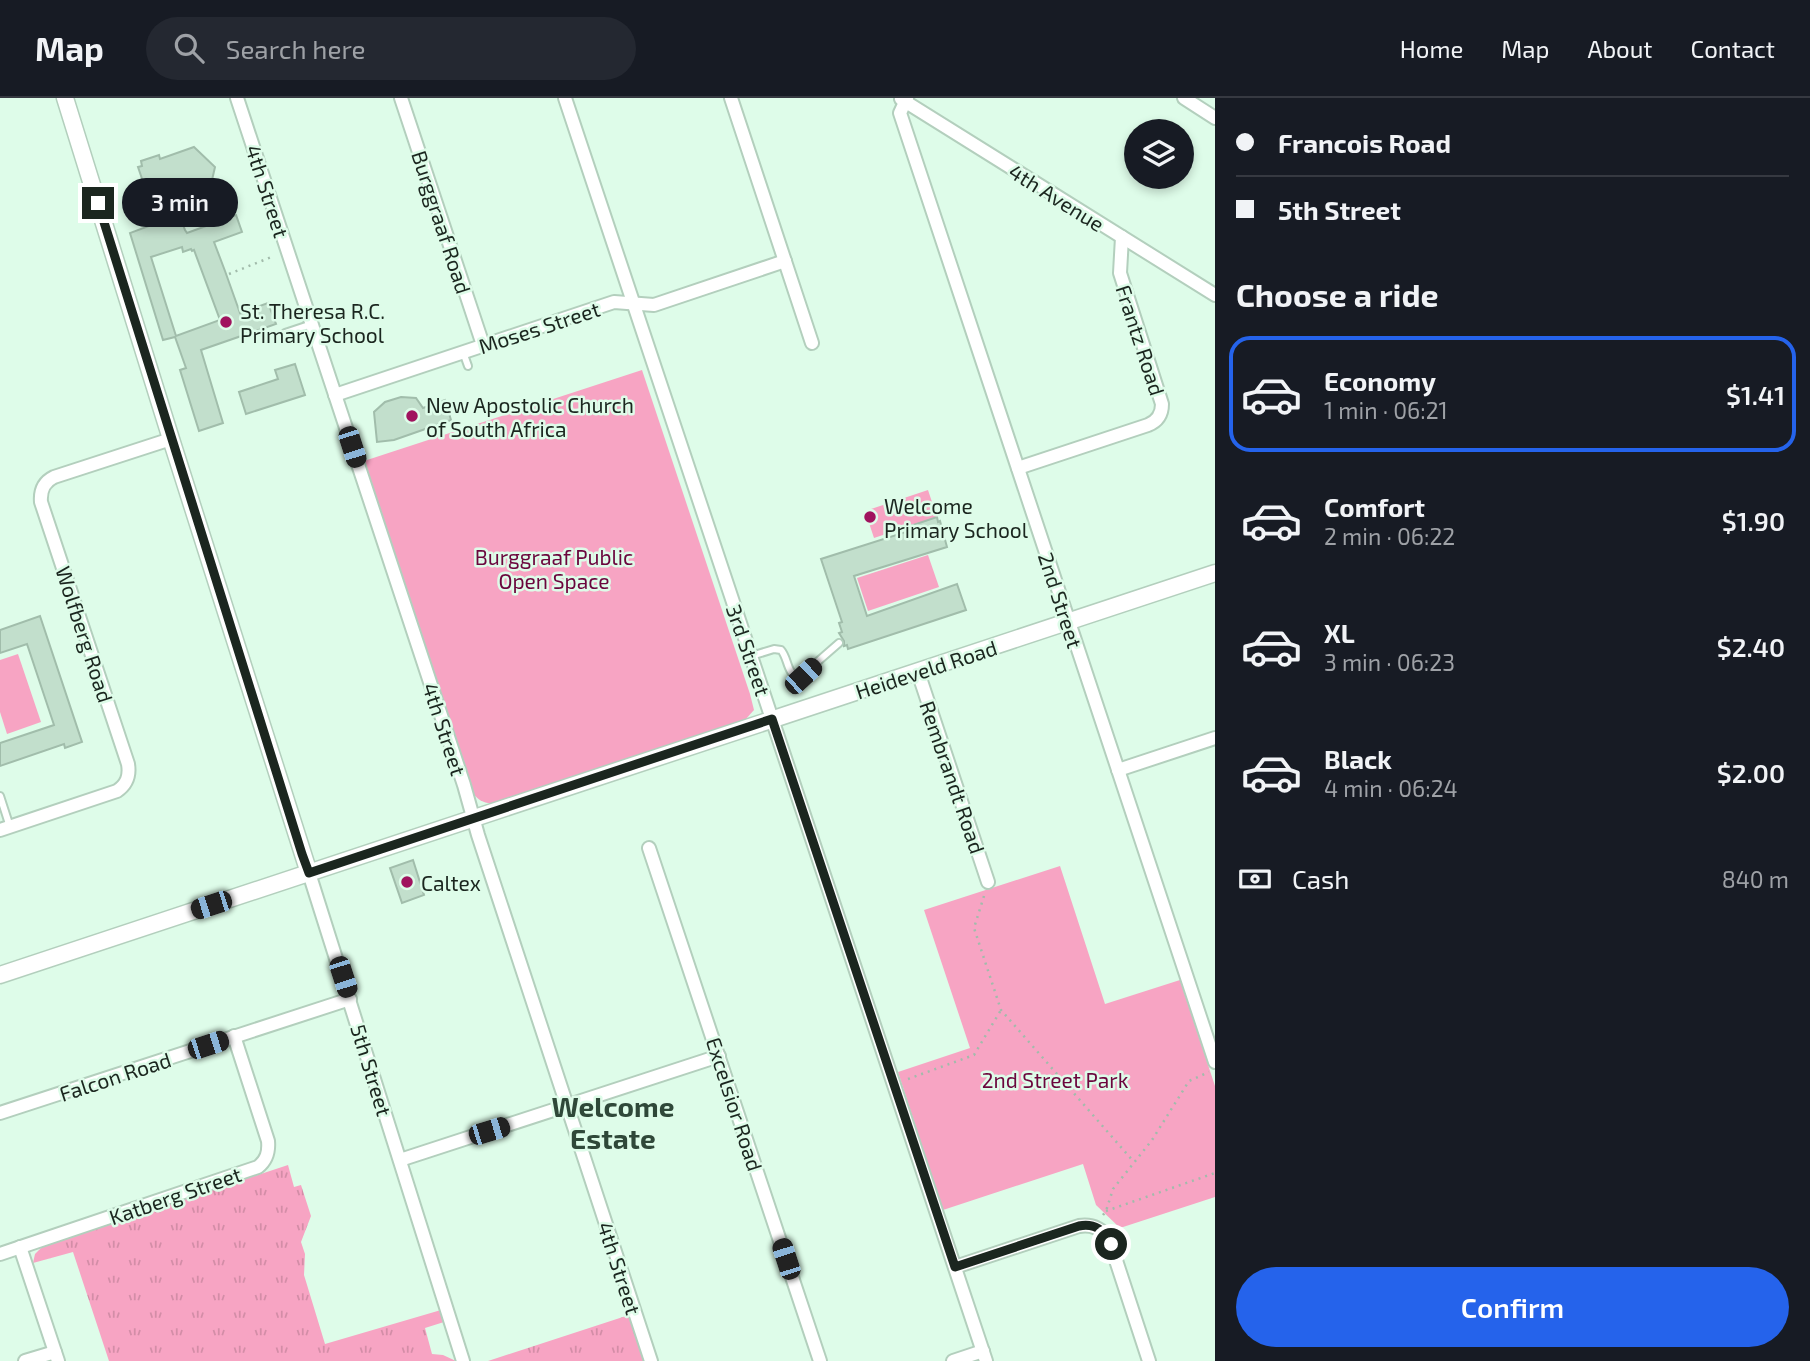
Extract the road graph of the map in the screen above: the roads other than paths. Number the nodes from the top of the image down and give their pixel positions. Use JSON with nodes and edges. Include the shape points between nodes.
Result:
{"nodes":[{"id":1,"x":65,"y":98,"type":"edge"},
{"id":2,"x":237,"y":98,"type":"edge"},
{"id":3,"x":401,"y":98,"type":"edge"},
{"id":4,"x":565,"y":98,"type":"edge"},
{"id":5,"x":731,"y":98,"type":"edge"},
{"id":6,"x":1184,"y":98,"type":"edge"},
{"id":7,"x":904,"y":99,"type":"edge"},
{"id":8,"x":1215,"y":118,"type":"edge"},
{"id":9,"x":1122,"y":237,"type":"junction"},
{"id":10,"x":785,"y":261,"type":"junction"},
{"id":11,"x":1215,"y":295,"type":"edge"},
{"id":12,"x":634,"y":303,"type":"junction"},
{"id":13,"x":312,"y":324,"type":"junction"},
{"id":14,"x":285,"y":333,"type":"dead end"},
{"id":15,"x":812,"y":343,"type":"dead end"},
{"id":16,"x":483,"y":345,"type":"junction"},
{"id":17,"x":463,"y":352,"type":"junction"},
{"id":18,"x":468,"y":366,"type":"dead end"},
{"id":19,"x":335,"y":395,"type":"junction"},
{"id":20,"x":171,"y":439,"type":"junction"},
{"id":21,"x":1017,"y":468,"type":"junction"},
{"id":22,"x":1215,"y":573,"type":"edge"},
{"id":23,"x":1068,"y":622,"type":"junction"},
{"id":24,"x":839,"y":643,"type":"dead end"},
{"id":25,"x":751,"y":656,"type":"junction"},
{"id":26,"x":918,"y":672,"type":"junction"},
{"id":27,"x":772,"y":719,"type":"junction"},
{"id":28,"x":1215,"y":738,"type":"edge"},
{"id":29,"x":1118,"y":770,"type":"junction"},
{"id":30,"x":0,"y":796,"type":"edge"},
{"id":31,"x":473,"y":819,"type":"junction"},
{"id":32,"x":5,"y":829,"type":"edge"},
{"id":33,"x":649,"y":848,"type":"dead end"},
{"id":34,"x":309,"y":873,"type":"junction"},
{"id":35,"x":988,"y":882,"type":"road end"},
{"id":36,"x":0,"y":975,"type":"edge"},
{"id":37,"x":350,"y":999,"type":"junction"},
{"id":38,"x":234,"y":1036,"type":"junction"},
{"id":39,"x":719,"y":1056,"type":"junction"},
{"id":40,"x":1215,"y":1062,"type":"edge"},
{"id":41,"x":567,"y":1106,"type":"junction"},
{"id":42,"x":0,"y":1114,"type":"edge"},
{"id":43,"x":400,"y":1160,"type":"junction"},
{"id":44,"x":20,"y":1247,"type":"junction"},
{"id":45,"x":0,"y":1254,"type":"edge"},
{"id":46,"x":955,"y":1267,"type":"junction"},
{"id":47,"x":56,"y":1356,"type":"edge"},
{"id":48,"x":985,"y":1356,"type":"edge"},
{"id":49,"x":25,"y":1361,"type":"edge"},
{"id":50,"x":463,"y":1361,"type":"edge"},
{"id":51,"x":651,"y":1361,"type":"edge"},
{"id":52,"x":820,"y":1361,"type":"edge"},
{"id":53,"x":953,"y":1361,"type":"edge"},
{"id":54,"x":1149,"y":1361,"type":"edge"}],
"edges":[{"from":1,"to":20,"type":"street","name":"5th Street"},
{"from":2,"to":13,"type":"street","name":"4th Street"},
{"from":3,"to":16,"type":"street","name":"Burggraaf Road"},
{"from":4,"to":12,"type":"street","name":"3rd Street"},
{"from":5,"to":10,"type":"street"},
{"from":6,"to":8,"type":"street"},
{"from":7,"to":9,"type":"street","name":"4th Avenue"},
{"from":7,"to":21,"type":"street","name":"2nd Street","via":[[900,113]]},
{"from":9,"to":11,"type":"street","name":"4th Avenue"},
{"from":9,"to":21,"type":"street","name":"Frantz Road","via":[[1120,273],[1160,398],[1160,415],[1148,425]]},
{"from":10,"to":12,"type":"street","name":"Moses Street","via":[[654,304]]},
{"from":10,"to":15,"type":"street"},
{"from":12,"to":16,"type":"street","name":"Moses Street","via":[[614,302]]},
{"from":12,"to":25,"type":"street","name":"3rd Street"},
{"from":13,"to":14,"type":"lane"},
{"from":13,"to":19,"type":"street","name":"4th Street"},
{"from":16,"to":17,"type":"street","name":"Moses Street"},
{"from":17,"to":18,"type":"lane"},
{"from":17,"to":19,"type":"street","name":"Moses Street"},
{"from":19,"to":31,"type":"street","name":"4th Street"},
{"from":20,"to":32,"type":"street","name":"Wolfberg Road","via":[[54,477],[43,488],[41,502],[129,776],[117,791]]},
{"from":20,"to":34,"type":"street","name":"5th Street"},
{"from":21,"to":23,"type":"street","name":"2nd Street"},
{"from":22,"to":23,"type":"street","name":"Heideveld Road"},
{"from":23,"to":26,"type":"street","name":"Heideveld Road"},
{"from":23,"to":29,"type":"street","name":"2nd Street"},
{"from":24,"to":25,"type":"lane","via":[[800,677],[791,674],[781,649]]},
{"from":25,"to":27,"type":"street","name":"3rd Street"},
{"from":26,"to":27,"type":"street","name":"Heideveld Road"},
{"from":26,"to":35,"type":"street","name":"Rembrandt Road"},
{"from":27,"to":31,"type":"street","name":"Heideveld Road"},
{"from":27,"to":46,"type":"street","name":"3rd Street"},
{"from":28,"to":29,"type":"street"},
{"from":29,"to":40,"type":"street","name":"2nd Street"},
{"from":30,"to":32,"type":"lane"},
{"from":31,"to":34,"type":"street","name":"Heideveld Road"},
{"from":31,"to":41,"type":"street","name":"4th Street"},
{"from":33,"to":39,"type":"street","name":"Excelsior Road"},
{"from":34,"to":36,"type":"street","name":"Heideveld Road"},
{"from":34,"to":37,"type":"street","name":"5th Street"},
{"from":37,"to":38,"type":"street","name":"Falcon Road"},
{"from":37,"to":43,"type":"street","name":"5th Street"},
{"from":38,"to":42,"type":"street","name":"Falcon Road"},
{"from":38,"to":44,"type":"street","name":"Katberg Street","via":[[268,1141],[263,1163]]},
{"from":39,"to":41,"type":"street"},
{"from":39,"to":52,"type":"street","name":"Excelsior Road"},
{"from":41,"to":43,"type":"street"},
{"from":41,"to":51,"type":"street","name":"4th Street"},
{"from":43,"to":50,"type":"street","name":"5th Street"},
{"from":44,"to":45,"type":"street","name":"Katberg Street"},
{"from":44,"to":47,"type":"street"},
{"from":46,"to":48,"type":"street","name":"3rd Street"},
{"from":46,"to":54,"type":"street","via":[[1079,1226],[1101,1230],[1109,1239]]},
{"from":47,"to":49,"type":"street"},
{"from":48,"to":53,"type":"street"}]}
